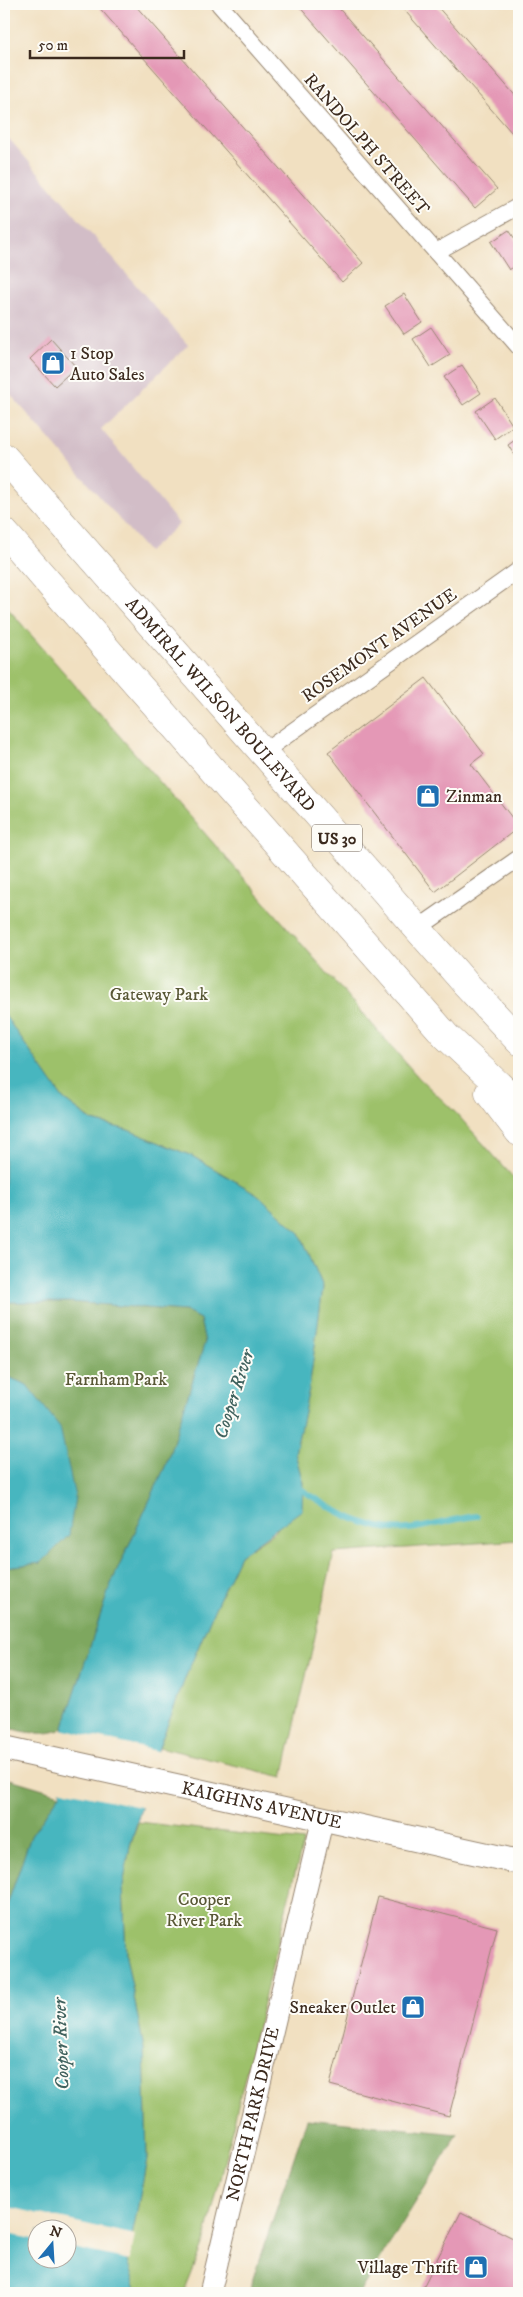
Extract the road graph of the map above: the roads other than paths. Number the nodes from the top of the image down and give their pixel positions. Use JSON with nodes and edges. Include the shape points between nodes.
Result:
{"nodes":[{"id":1,"x":218,"y":4,"type":"edge"},
{"id":2,"x":519,"y":206,"type":"edge"},
{"id":3,"x":436,"y":252,"type":"junction"},
{"id":4,"x":519,"y":347,"type":"edge"},
{"id":5,"x":4,"y":457,"type":"edge"},
{"id":6,"x":4,"y":532,"type":"edge"},
{"id":7,"x":519,"y":570,"type":"edge"},
{"id":8,"x":262,"y":753,"type":"junction"},
{"id":9,"x":519,"y":858,"type":"edge"},
{"id":10,"x":417,"y":929,"type":"junction"},
{"id":11,"x":446,"y":1036,"type":"junction"},
{"id":12,"x":519,"y":1041,"type":"edge"},
{"id":13,"x":519,"y":1104,"type":"edge"},
{"id":14,"x":519,"y":1132,"type":"edge"},
{"id":15,"x":4,"y":1748,"type":"edge"},
{"id":16,"x":323,"y":1818,"type":"junction"},
{"id":17,"x":519,"y":1862,"type":"edge"},
{"id":18,"x":210,"y":2293,"type":"edge"}],
"edges":[{"from":1,"to":3,"type":"street","name":"RANDOLPH STREET"},
{"from":2,"to":3,"type":"street"},
{"from":3,"to":4,"type":"street","name":"RANDOLPH STREET"},
{"from":5,"to":8,"type":"highway","name":"ADMIRAL WILSON BOULEVARD","number":"US 30"},
{"from":6,"to":11,"type":"highway","number":"US 30"},
{"from":7,"to":8,"type":"street","name":"ROSEMONT AVENUE"},
{"from":8,"to":10,"type":"highway","name":"ADMIRAL WILSON BOULEVARD","number":"US 30"},
{"from":9,"to":10,"type":"street"},
{"from":10,"to":12,"type":"highway","name":"ADMIRAL WILSON BOULEVARD","number":"US 30"},
{"from":11,"to":13,"type":"highway","number":"US 30"},
{"from":11,"to":14,"type":"highway"},
{"from":15,"to":16,"type":"main road","name":"KAIGHNS AVENUE"},
{"from":16,"to":17,"type":"main road","name":"KAIGHNS AVENUE"},
{"from":16,"to":18,"type":"street","name":"NORTH PARK DRIVE"}]}
